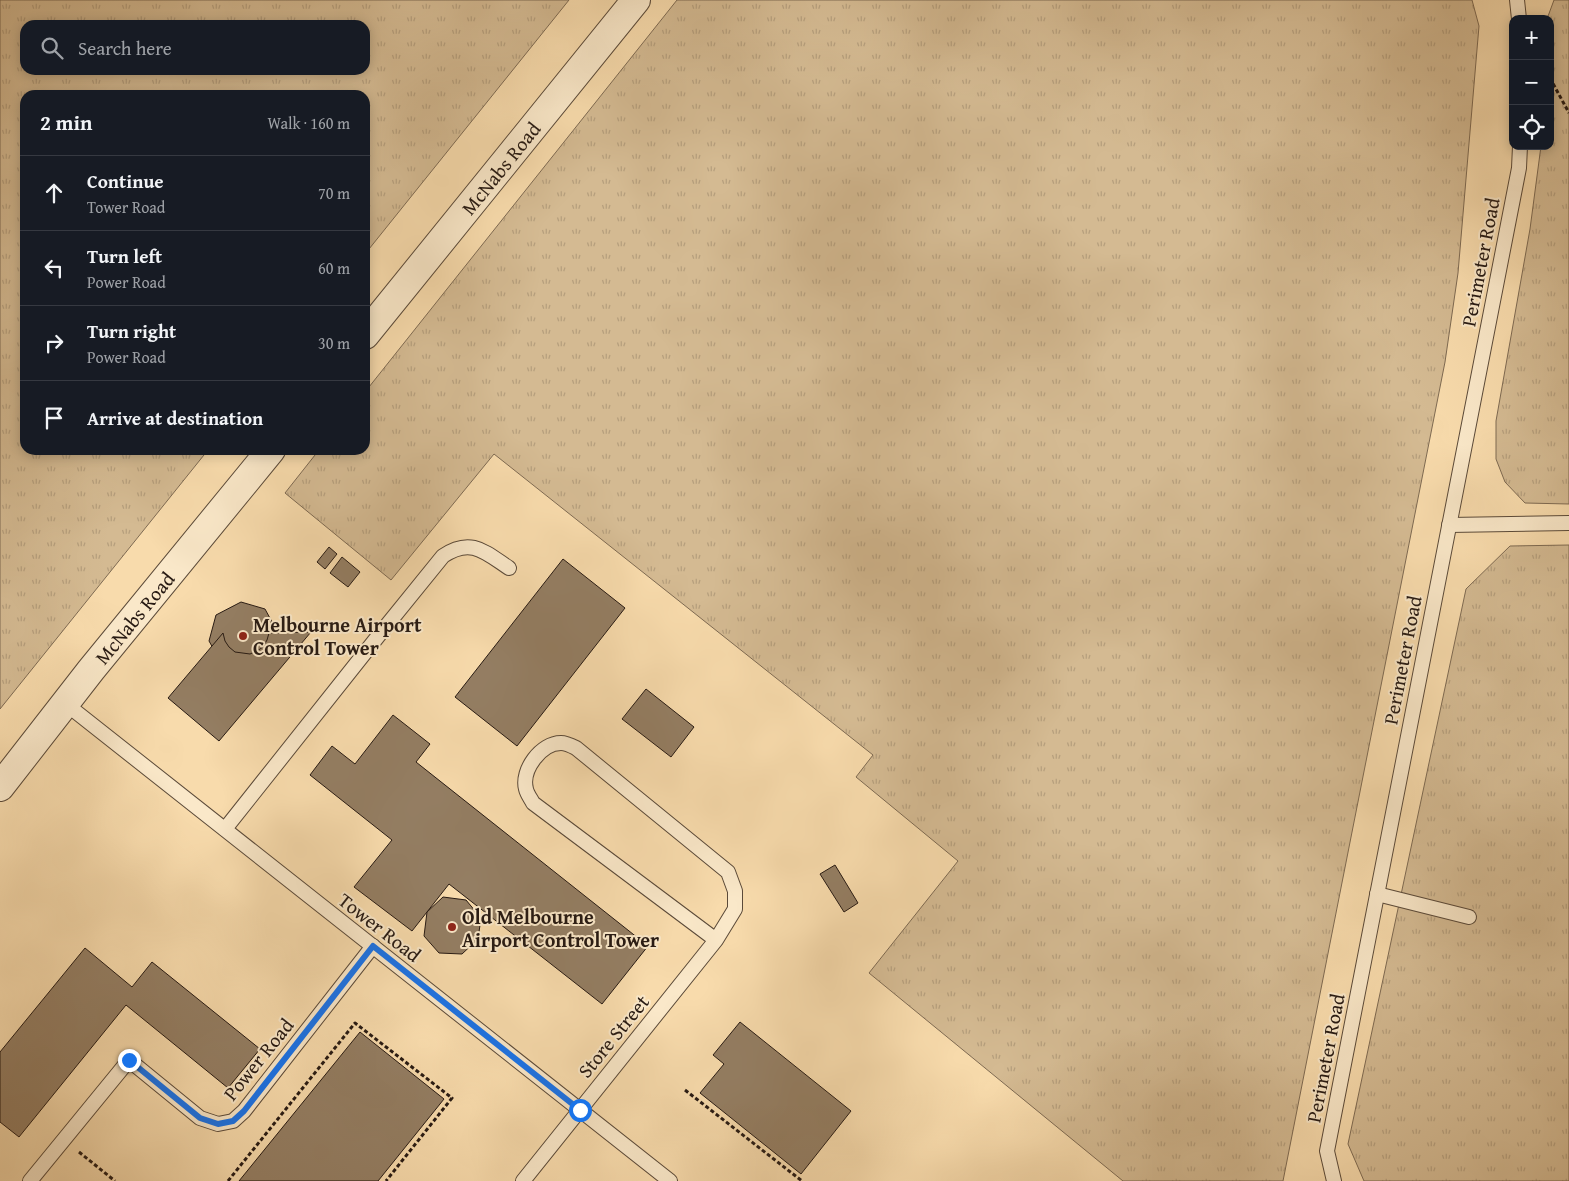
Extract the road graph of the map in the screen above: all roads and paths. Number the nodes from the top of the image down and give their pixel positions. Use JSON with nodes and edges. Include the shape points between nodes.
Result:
{"nodes":[{"id":1,"x":636,"y":0,"type":"edge"},
{"id":2,"x":1517,"y":0,"type":"edge"},
{"id":3,"x":1519,"y":15,"type":"edge"},
{"id":4,"x":1554,"y":85,"type":"edge"},
{"id":5,"x":1569,"y":113,"type":"edge"},
{"id":6,"x":1520,"y":150,"type":"edge"},
{"id":7,"x":370,"y":329,"type":"edge"},
{"id":8,"x":267,"y":455,"type":"edge"},
{"id":9,"x":1569,"y":523,"type":"edge"},
{"id":10,"x":1449,"y":525,"type":"junction"},
{"id":11,"x":509,"y":568,"type":"dead end"},
{"id":12,"x":66,"y":704,"type":"junction"},
{"id":13,"x":0,"y":787,"type":"edge"},
{"id":14,"x":224,"y":830,"type":"junction"},
{"id":15,"x":1377,"y":894,"type":"junction"},
{"id":16,"x":1469,"y":917,"type":"dead end"},
{"id":17,"x":716,"y":940,"type":"junction"},
{"id":18,"x":373,"y":946,"type":"junction"},
{"id":19,"x":685,"y":1090,"type":"dead end"},
{"id":20,"x":580,"y":1110,"type":"junction"},
{"id":21,"x":64,"y":1139,"type":"junction"},
{"id":22,"x":1330,"y":1178,"type":"edge"},
{"id":23,"x":30,"y":1181,"type":"edge"},
{"id":24,"x":115,"y":1181,"type":"edge"},
{"id":25,"x":228,"y":1181,"type":"edge"},
{"id":26,"x":386,"y":1181,"type":"edge"},
{"id":27,"x":523,"y":1181,"type":"edge"},
{"id":28,"x":670,"y":1181,"type":"edge"},
{"id":29,"x":802,"y":1181,"type":"edge"}],
"edges":[{"from":1,"to":7,"type":"street","name":"McNabs Road"},
{"from":2,"to":3,"type":"lane"},
{"from":4,"to":5,"type":"path"},
{"from":6,"to":10,"type":"lane","name":"Perimeter Road","via":[[1519,168]]},
{"from":8,"to":12,"type":"street","name":"McNabs Road"},
{"from":9,"to":10,"type":"lane"},
{"from":10,"to":15,"type":"lane","name":"Perimeter Road"},
{"from":11,"to":14,"type":"lane","via":[[483,550],[468,547],[454,549],[443,556]]},
{"from":12,"to":13,"type":"street","name":"McNabs Road"},
{"from":12,"to":14,"type":"lane","name":"Tower Road"},
{"from":14,"to":18,"type":"lane","name":"Tower Road"},
{"from":15,"to":16,"type":"lane"},
{"from":15,"to":22,"type":"lane","name":"Perimeter Road","via":[[1327,1151]]},
{"from":17,"to":17,"type":"lane","name":"Store Street","via":[[735,909],[735,891],[728,872],[576,748],[562,743],[547,746],[527,771],[525,788],[533,803]]},
{"from":17,"to":20,"type":"lane","name":"Store Street"},
{"from":18,"to":20,"type":"lane","name":"Tower Road"},
{"from":18,"to":21,"type":"lane","name":"Power Road","via":[[233,1121],[218,1124],[200,1118],[129,1060]]},
{"from":19,"to":29,"type":"path"},
{"from":20,"to":27,"type":"lane","name":"Store Street"},
{"from":20,"to":28,"type":"lane","name":"Tower Road"},
{"from":21,"to":23,"type":"lane"},
{"from":21,"to":24,"type":"path"},
{"from":25,"to":26,"type":"path","via":[[356,1023],[452,1098]]}]}
